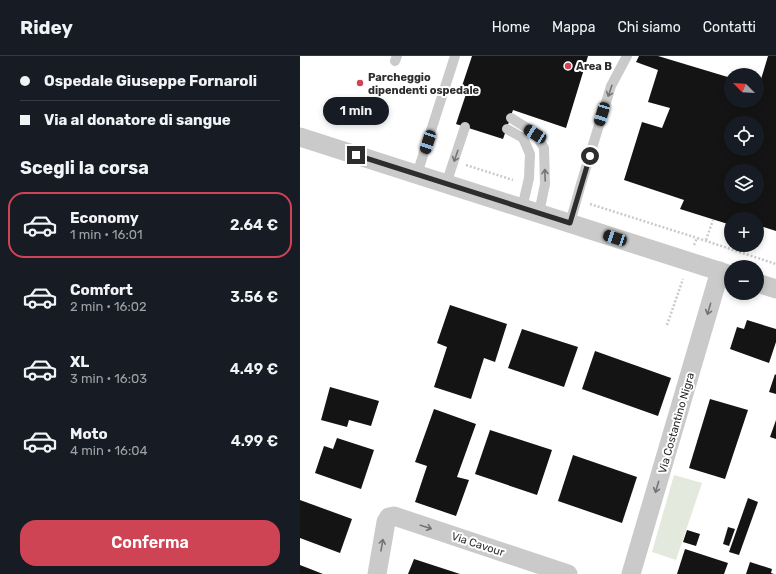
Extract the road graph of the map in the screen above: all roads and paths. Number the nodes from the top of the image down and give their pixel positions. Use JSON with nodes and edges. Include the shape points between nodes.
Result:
{"nodes":[{"id":1,"x":455,"y":56,"type":"edge"},
{"id":2,"x":627,"y":56,"type":"edge"},
{"id":3,"x":511,"y":118,"type":"dead end"},
{"id":4,"x":465,"y":127,"type":"dead end"},
{"id":5,"x":507,"y":129,"type":"dead end"},
{"id":6,"x":300,"y":137,"type":"edge"},
{"id":7,"x":417,"y":174,"type":"junction"},
{"id":8,"x":446,"y":184,"type":"junction"},
{"id":9,"x":531,"y":211,"type":"junction"},
{"id":10,"x":713,"y":220,"type":"dead end"},
{"id":11,"x":570,"y":223,"type":"junction"},
{"id":12,"x":706,"y":240,"type":"dead end"},
{"id":13,"x":724,"y":272,"type":"edge"},
{"id":14,"x":724,"y":279,"type":"edge"},
{"id":15,"x":764,"y":285,"type":"edge"},
{"id":16,"x":776,"y":289,"type":"edge"},
{"id":17,"x":377,"y":574,"type":"edge"},
{"id":18,"x":568,"y":574,"type":"edge"},
{"id":19,"x":631,"y":574,"type":"edge"}],
"edges":[{"from":1,"to":7,"type":"lane"},
{"from":2,"to":11,"type":"lane","one_way":true,"via":[[611,86]]},
{"from":9,"to":3,"type":"lane","one_way":true,"via":[[545,184],[544,148],[535,134]]},
{"from":4,"to":8,"type":"lane","one_way":true},
{"from":5,"to":9,"type":"lane","via":[[523,138],[530,154]]},
{"from":6,"to":7,"type":"street"},
{"from":7,"to":8,"type":"street"},
{"from":8,"to":9,"type":"street"},
{"from":9,"to":11,"type":"street"},
{"from":10,"to":12,"type":"path"},
{"from":11,"to":13,"type":"street"},
{"from":14,"to":19,"type":"street","name":"Via Costantino Nigra","one_way":true},
{"from":15,"to":16,"type":"street"},
{"from":17,"to":18,"type":"street","name":"Via Cavour","one_way":true,"via":[[386,522],[389,517],[394,516]]}]}
